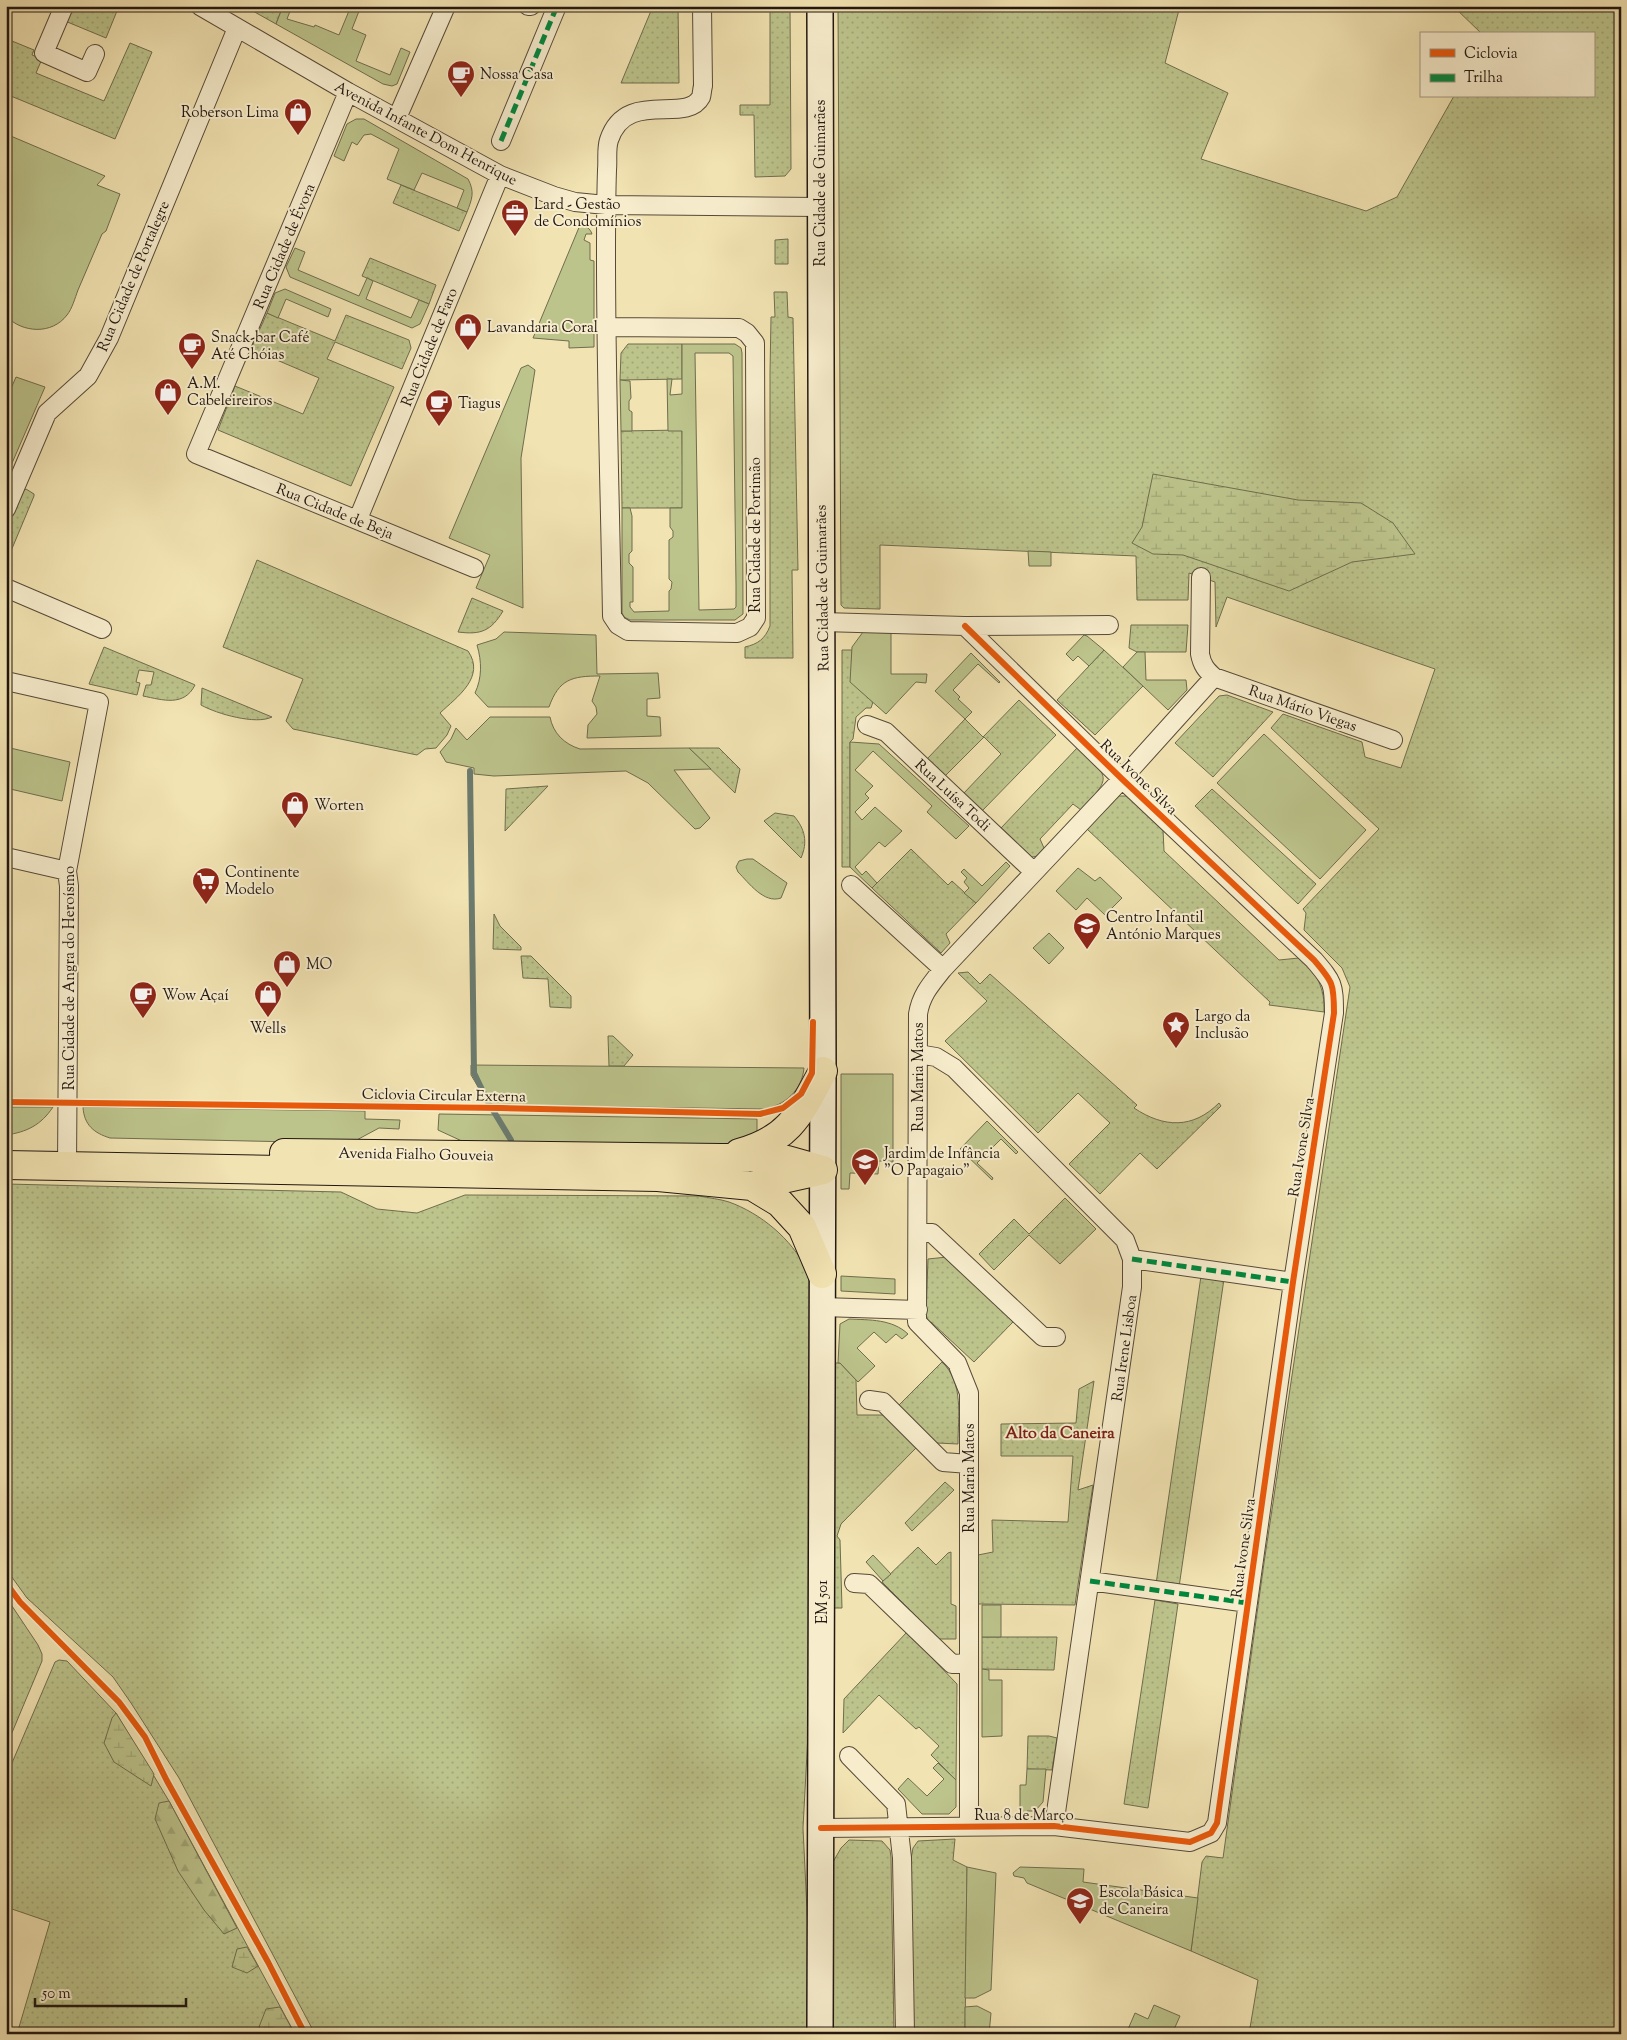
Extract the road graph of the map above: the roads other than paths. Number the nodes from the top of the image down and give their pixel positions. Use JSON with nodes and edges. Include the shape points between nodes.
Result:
{"nodes":[{"id":1,"x":64,"y":6,"type":"edge"},
{"id":2,"x":200,"y":6,"type":"edge"},
{"id":3,"x":446,"y":6,"type":"edge"},
{"id":4,"x":557,"y":6,"type":"edge"},
{"id":5,"x":702,"y":6,"type":"edge"},
{"id":6,"x":820,"y":6,"type":"edge"},
{"id":7,"x":237,"y":28,"type":"junction"},
{"id":8,"x":95,"y":54,"type":"dead end"},
{"id":9,"x":348,"y":92,"type":"junction"},
{"id":10,"x":397,"y":118,"type":"junction"},
{"id":11,"x":501,"y":141,"type":"dead end"},
{"id":12,"x":500,"y":175,"type":"junction"},
{"id":13,"x":606,"y":205,"type":"junction"},
{"id":14,"x":819,"y":207,"type":"junction"},
{"id":15,"x":606,"y":327,"type":"junction"},
{"id":16,"x":196,"y":454,"type":"joint"},
{"id":17,"x":6,"y":508,"type":"edge"},
{"id":18,"x":358,"y":520,"type":"junction"},
{"id":19,"x":474,"y":568,"type":"dead end"},
{"id":20,"x":1201,"y":577,"type":"dead end"},
{"id":21,"x":6,"y":588,"type":"edge"},
{"id":22,"x":822,"y":622,"type":"junction"},
{"id":23,"x":1109,"y":625,"type":"dead end"},
{"id":24,"x":965,"y":626,"type":"junction"},
{"id":25,"x":102,"y":629,"type":"dead end"},
{"id":26,"x":1214,"y":677,"type":"junction"},
{"id":27,"x":6,"y":681,"type":"edge"},
{"id":28,"x":867,"y":725,"type":"dead end"},
{"id":29,"x":1393,"y":740,"type":"dead end"},
{"id":30,"x":1122,"y":779,"type":"junction"},
{"id":31,"x":6,"y":857,"type":"edge"},
{"id":32,"x":67,"y":871,"type":"junction"},
{"id":33,"x":1034,"y":872,"type":"junction"},
{"id":34,"x":851,"y":885,"type":"dead end"},
{"id":35,"x":943,"y":969,"type":"junction"},
{"id":36,"x":918,"y":1054,"type":"junction"},
{"id":37,"x":823,"y":1071,"type":"junction"},
{"id":38,"x":6,"y":1149,"type":"edge"},
{"id":39,"x":67,"y":1158,"type":"junction"},
{"id":40,"x":721,"y":1158,"type":"junction"},
{"id":41,"x":6,"y":1165,"type":"edge"},
{"id":42,"x":823,"y":1170,"type":"junction"},
{"id":43,"x":752,"y":1186,"type":"junction"},
{"id":44,"x":918,"y":1232,"type":"junction"},
{"id":45,"x":1132,"y":1259,"type":"junction"},
{"id":46,"x":822,"y":1274,"type":"junction"},
{"id":47,"x":1293,"y":1282,"type":"junction"},
{"id":48,"x":822,"y":1307,"type":"junction"},
{"id":49,"x":918,"y":1310,"type":"junction"},
{"id":50,"x":1056,"y":1337,"type":"dead end"},
{"id":51,"x":869,"y":1400,"type":"dead end"},
{"id":52,"x":969,"y":1464,"type":"junction"},
{"id":53,"x":1090,"y":1581,"type":"junction"},
{"id":54,"x":854,"y":1583,"type":"dead end"},
{"id":55,"x":1248,"y":1603,"type":"junction"},
{"id":56,"x":968,"y":1662,"type":"junction"},
{"id":57,"x":849,"y":1756,"type":"dead end"},
{"id":58,"x":1217,"y":1823,"type":"joint"},
{"id":59,"x":1054,"y":1826,"type":"junction"},
{"id":60,"x":899,"y":1827,"type":"junction"},
{"id":61,"x":969,"y":1827,"type":"junction"},
{"id":62,"x":821,"y":1828,"type":"junction"},
{"id":63,"x":820,"y":2034,"type":"edge"},
{"id":64,"x":905,"y":2034,"type":"edge"}],
"edges":[{"from":1,"to":8,"type":"street","via":[[44,53],[87,72]]},
{"from":2,"to":7,"type":"street","name":"Avenida Infante Dom Henrique"},
{"from":3,"to":10,"type":"street"},
{"from":4,"to":11,"type":"street"},
{"from":5,"to":13,"type":"street","name":"Rua Cidade de Portimão","via":[[701,96],[694,105],[682,108],[636,111],[614,128],[608,142]]},
{"from":6,"to":14,"type":"main road","name":"Rua Cidade de Guimarães"},
{"from":7,"to":9,"type":"street","name":"Avenida Infante Dom Henrique"},
{"from":7,"to":17,"type":"street","name":"Rua Cidade de Portalegre","via":[[108,338],[88,376],[47,414]]},
{"from":9,"to":10,"type":"street","name":"Avenida Infante Dom Henrique"},
{"from":9,"to":16,"type":"street","name":"Rua Cidade de Évora"},
{"from":10,"to":12,"type":"street","name":"Avenida Infante Dom Henrique"},
{"from":12,"to":13,"type":"street","name":"Avenida Infante Dom Henrique","via":[[574,202]]},
{"from":12,"to":18,"type":"street","name":"Rua Cidade de Faro"},
{"from":13,"to":14,"type":"street","name":"Avenida Infante Dom Henrique"},
{"from":13,"to":15,"type":"street","name":"Rua Cidade de Portimão"},
{"from":14,"to":22,"type":"main road","name":"Rua Cidade de Guimarães"},
{"from":15,"to":15,"type":"street","name":"Rua Cidade de Portimão","via":[[612,616],[628,631],[737,633],[750,627],[756,614],[755,343],[739,328]]},
{"from":16,"to":18,"type":"street","name":"Rua Cidade de Beja"},
{"from":18,"to":19,"type":"street","name":"Rua Cidade de Beja"},
{"from":20,"to":26,"type":"street","via":[[1200,654],[1206,671]]},
{"from":21,"to":25,"type":"street"},
{"from":22,"to":24,"type":"street"},
{"from":22,"to":37,"type":"main road","name":"Rua Cidade de Guimarães"},
{"from":23,"to":24,"type":"street"},
{"from":24,"to":30,"type":"street","name":"Rua Ivone Silva"},
{"from":26,"to":29,"type":"street","name":"Rua Mário Viegas"},
{"from":26,"to":30,"type":"street","name":"Rua Maria Matos"},
{"from":27,"to":32,"type":"street","name":"Rua Cidade de Angra do Heroísmo","via":[[99,702]]},
{"from":28,"to":33,"type":"street","name":"Rua Luísa Todi","via":[[886,732]]},
{"from":30,"to":33,"type":"street","name":"Rua Maria Matos"},
{"from":30,"to":47,"type":"street","name":"Rua Ivone Silva","via":[[1314,960],[1334,987],[1334,1013]]},
{"from":31,"to":32,"type":"street"},
{"from":32,"to":39,"type":"street","name":"Rua Cidade de Angra do Heroísmo"},
{"from":33,"to":35,"type":"street","name":"Rua Maria Matos"},
{"from":34,"to":35,"type":"street"},
{"from":35,"to":36,"type":"street","name":"Rua Maria Matos","via":[[920,1002]]},
{"from":36,"to":44,"type":"street","name":"Rua Maria Matos"},
{"from":36,"to":45,"type":"street","name":"Rua Irene Lisboa","via":[[936,1057],[954,1068],[1125,1240]]},
{"from":37,"to":40,"type":"main road","via":[[798,1118],[780,1135],[758,1148]]},
{"from":37,"to":42,"type":"main road","name":"Rua Cidade de Guimarães"},
{"from":38,"to":39,"type":"main road","name":"Avenida Fialho Gouveia"},
{"from":39,"to":40,"type":"main road","name":"Avenida Fialho Gouveia"},
{"from":39,"to":41,"type":"main road","name":"Avenida Fialho Gouveia"},
{"from":39,"to":43,"type":"main road","name":"Avenida Fialho Gouveia","via":[[658,1177]]},
{"from":40,"to":42,"type":"main road","name":"Avenida Fialho Gouveia","via":[[787,1160]]},
{"from":42,"to":43,"type":"main road"},
{"from":42,"to":46,"type":"main road","name":"EM 501","number":"EM 501"},
{"from":43,"to":46,"type":"main road","via":[[780,1203],[802,1227]]},
{"from":44,"to":49,"type":"street","name":"Rua Maria Matos"},
{"from":44,"to":50,"type":"street","via":[[932,1233],[1043,1337]]},
{"from":45,"to":47,"type":"street"},
{"from":45,"to":53,"type":"street","name":"Rua Irene Lisboa","via":[[1132,1288]]},
{"from":46,"to":48,"type":"main road","name":"EM 501","number":"EM 501"},
{"from":47,"to":55,"type":"street","name":"Rua Ivone Silva"},
{"from":48,"to":49,"type":"street"},
{"from":48,"to":62,"type":"main road","name":"EM 501","number":"EM 501"},
{"from":49,"to":52,"type":"street","name":"Rua Maria Matos","via":[[917,1322],[957,1363],[969,1393]]},
{"from":51,"to":52,"type":"street","via":[[883,1402],[943,1462]]},
{"from":52,"to":56,"type":"street","name":"Rua Maria Matos"},
{"from":53,"to":55,"type":"street"},
{"from":53,"to":59,"type":"street","name":"Rua Irene Lisboa"},
{"from":54,"to":56,"type":"street","via":[[869,1584],[952,1664]]},
{"from":55,"to":58,"type":"street","name":"Rua Ivone Silva"},
{"from":56,"to":61,"type":"street","name":"Rua Maria Matos"},
{"from":57,"to":60,"type":"street","via":[[896,1804]]},
{"from":58,"to":59,"type":"street","name":"Rua 8 de Março","via":[[1211,1833],[1190,1842]]},
{"from":59,"to":61,"type":"street","name":"Rua 8 de Março"},
{"from":60,"to":61,"type":"street","name":"Rua 8 de Março"},
{"from":60,"to":62,"type":"street","name":"Rua 8 de Março"},
{"from":60,"to":64,"type":"street"},
{"from":62,"to":63,"type":"main road","name":"EM 501","number":"EM 501"}]}
